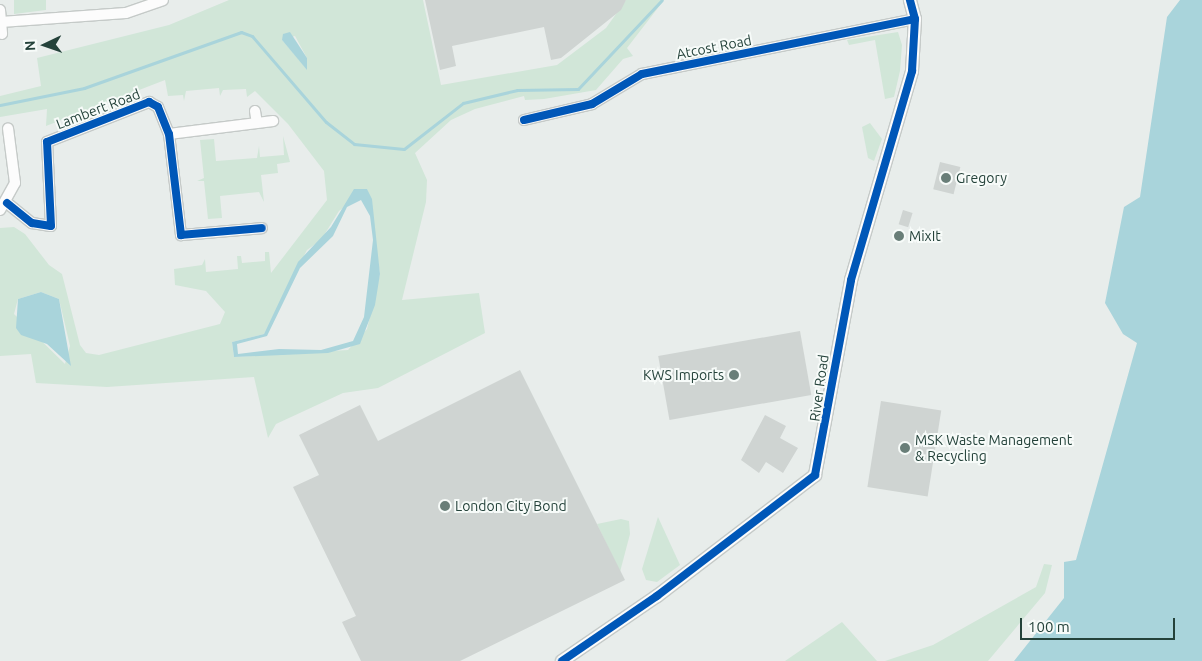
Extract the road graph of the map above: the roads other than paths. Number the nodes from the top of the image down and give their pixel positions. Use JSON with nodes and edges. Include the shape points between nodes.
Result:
{"nodes":[{"id":1,"x":163,"y":0,"type":"edge"},
{"id":2,"x":910,"y":0,"type":"edge"},
{"id":3,"x":0,"y":10,"type":"edge"},
{"id":4,"x":915,"y":19,"type":"junction"},
{"id":5,"x":1,"y":22,"type":"edge"},
{"id":6,"x":2,"y":34,"type":"dead end"},
{"id":7,"x":255,"y":111,"type":"dead end"},
{"id":8,"x":524,"y":120,"type":"dead end"},
{"id":9,"x":273,"y":121,"type":"dead end"},
{"id":10,"x":256,"y":123,"type":"junction"},
{"id":11,"x":8,"y":128,"type":"dead end"},
{"id":12,"x":169,"y":134,"type":"junction"},
{"id":13,"x":4,"y":207,"type":"edge"},
{"id":14,"x":262,"y":228,"type":"dead end"},
{"id":15,"x":562,"y":661,"type":"edge"}],
"edges":[{"from":1,"to":5,"type":"street","via":[[126,13]]},
{"from":2,"to":4,"type":"street","name":"River Road"},
{"from":3,"to":5,"type":"street"},
{"from":4,"to":8,"type":"street","name":"Atcost Road","via":[[642,74],[592,104]]},
{"from":4,"to":15,"type":"street","name":"River Road","via":[[912,71],[851,280],[815,475]]},
{"from":5,"to":6,"type":"street"},
{"from":7,"to":10,"type":"street"},
{"from":9,"to":10,"type":"street"},
{"from":10,"to":12,"type":"street"},
{"from":11,"to":13,"type":"street","via":[[15,183]]},
{"from":12,"to":13,"type":"street","name":"Lambert Road","via":[[158,107],[149,102],[47,142],[51,226],[32,223]]},
{"from":12,"to":14,"type":"street","via":[[181,235]]}]}
